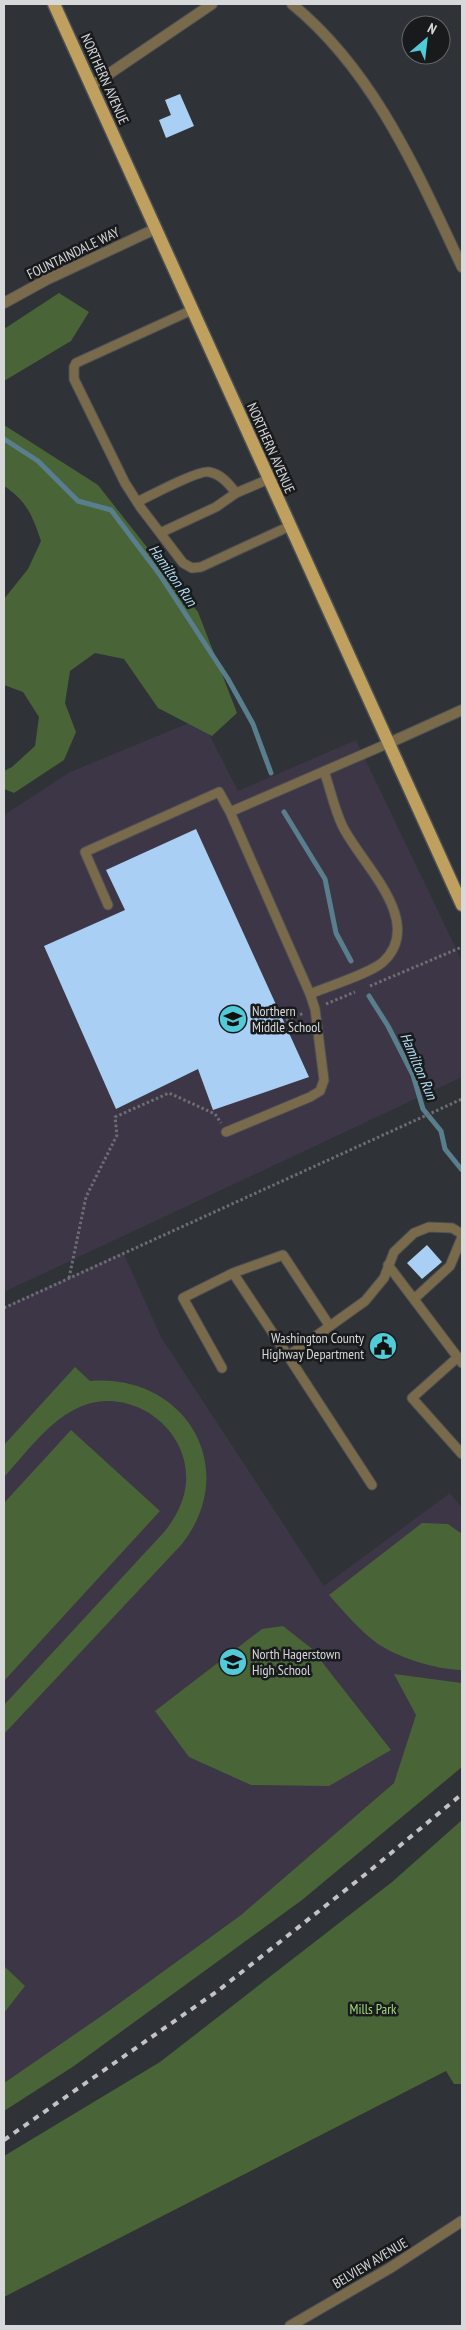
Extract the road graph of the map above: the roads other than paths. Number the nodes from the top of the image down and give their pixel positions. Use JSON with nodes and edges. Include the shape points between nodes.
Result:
{"nodes":[{"id":1,"x":54,"y":4,"type":"edge"},
{"id":2,"x":212,"y":4,"type":"edge"},
{"id":3,"x":292,"y":4,"type":"edge"},
{"id":4,"x":91,"y":86,"type":"junction"},
{"id":5,"x":155,"y":229,"type":"junction"},
{"id":6,"x":462,"y":267,"type":"edge"},
{"id":7,"x":4,"y":302,"type":"edge"},
{"id":8,"x":192,"y":310,"type":"junction"},
{"id":9,"x":269,"y":479,"type":"junction"},
{"id":10,"x":236,"y":493,"type":"junction"},
{"id":11,"x":137,"y":502,"type":"junction"},
{"id":12,"x":290,"y":526,"type":"junction"},
{"id":13,"x":160,"y":533,"type":"junction"},
{"id":14,"x":462,"y":710,"type":"edge"},
{"id":15,"x":389,"y":743,"type":"junction"},
{"id":16,"x":324,"y":771,"type":"junction"},
{"id":17,"x":230,"y":812,"type":"junction"},
{"id":18,"x":108,"y":905,"type":"dead end"},
{"id":19,"x":462,"y":905,"type":"edge"},
{"id":20,"x":310,"y":994,"type":"junction"},
{"id":21,"x":226,"y":1132,"type":"road end"},
{"id":22,"x":462,"y":1235,"type":"edge"},
{"id":23,"x":388,"y":1265,"type":"junction"},
{"id":24,"x":233,"y":1273,"type":"junction"},
{"id":25,"x":414,"y":1298,"type":"junction"},
{"id":26,"x":328,"y":1325,"type":"junction"},
{"id":27,"x":288,"y":1356,"type":"junction"},
{"id":28,"x":460,"y":1360,"type":"edge"},
{"id":29,"x":222,"y":1368,"type":"dead end"},
{"id":30,"x":462,"y":1454,"type":"edge"},
{"id":31,"x":372,"y":1485,"type":"dead end"},
{"id":32,"x":462,"y":2221,"type":"edge"},
{"id":33,"x":290,"y":2326,"type":"edge"}],
"edges":[{"from":1,"to":4,"type":"main road","name":"NORTHERN AVENUE"},
{"from":2,"to":4,"type":"street"},
{"from":3,"to":6,"type":"street","via":[[342,53],[381,108],[409,154]]},
{"from":4,"to":5,"type":"main road","name":"NORTHERN AVENUE"},
{"from":5,"to":7,"type":"street","name":"FOUNTAINDALE WAY"},
{"from":5,"to":8,"type":"main road","name":"NORTHERN AVENUE"},
{"from":8,"to":9,"type":"main road","name":"NORTHERN AVENUE"},
{"from":8,"to":11,"type":"lane","via":[[82,360],[74,367],[74,379],[83,401]]},
{"from":9,"to":10,"type":"lane"},
{"from":9,"to":12,"type":"main road","name":"NORTHERN AVENUE"},
{"from":10,"to":11,"type":"lane","via":[[218,475],[203,472]]},
{"from":10,"to":13,"type":"lane","via":[[216,507]]},
{"from":11,"to":13,"type":"lane"},
{"from":12,"to":13,"type":"lane","via":[[201,567],[192,568],[183,563]]},
{"from":12,"to":15,"type":"main road","name":"NORTHERN AVENUE"},
{"from":14,"to":15,"type":"street"},
{"from":15,"to":16,"type":"lane"},
{"from":15,"to":19,"type":"main road","name":"NORTHERN AVENUE"},
{"from":16,"to":17,"type":"lane"},
{"from":16,"to":20,"type":"lane","via":[[342,826],[392,902],[397,920],[396,937],[383,962]]},
{"from":17,"to":18,"type":"lane","via":[[219,792],[84,852]]},
{"from":17,"to":20,"type":"lane"},
{"from":20,"to":21,"type":"lane","via":[[315,1009],[324,1080],[320,1091]]},
{"from":22,"to":23,"type":"lane","via":[[452,1228],[429,1227],[414,1233],[394,1252]]},
{"from":22,"to":25,"type":"lane","via":[[450,1266]]},
{"from":23,"to":25,"type":"lane"},
{"from":23,"to":26,"type":"lane","via":[[384,1278],[365,1301]]},
{"from":24,"to":26,"type":"lane","via":[[283,1255]]},
{"from":24,"to":27,"type":"lane"},
{"from":24,"to":29,"type":"lane","via":[[183,1298]]},
{"from":25,"to":28,"type":"lane"},
{"from":26,"to":27,"type":"lane"},
{"from":27,"to":31,"type":"lane"},
{"from":28,"to":30,"type":"lane","via":[[412,1398]]},
{"from":32,"to":33,"type":"street","name":"BELVIEW AVENUE","via":[[390,2268]]}]}
